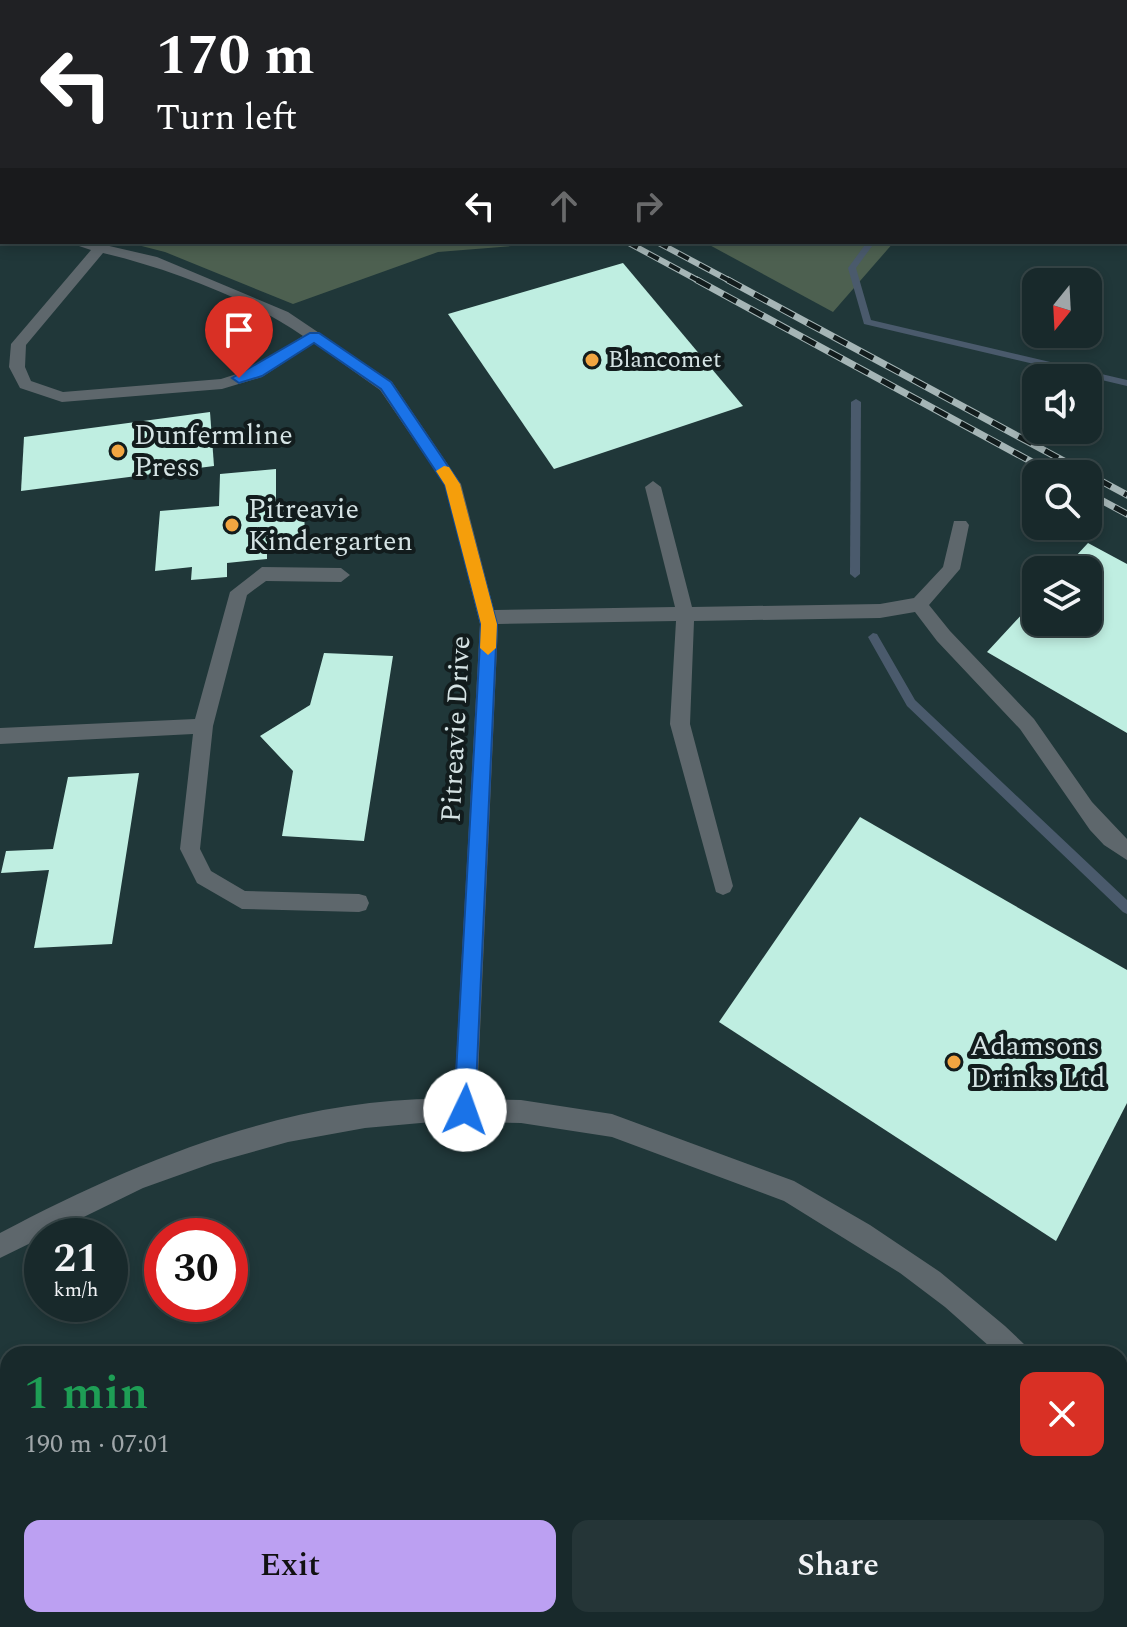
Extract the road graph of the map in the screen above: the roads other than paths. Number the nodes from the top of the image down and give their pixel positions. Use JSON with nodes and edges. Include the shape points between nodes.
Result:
{"nodes":[{"id":1,"x":83,"y":244,"type":"edge"},
{"id":2,"x":100,"y":248,"type":"junction"},
{"id":3,"x":314,"y":336,"type":"junction"},
{"id":4,"x":653,"y":487,"type":"dead end"},
{"id":5,"x":960,"y":525,"type":"dead end"},
{"id":6,"x":341,"y":575,"type":"dead end"},
{"id":7,"x":919,"y":604,"type":"junction"},
{"id":8,"x":685,"y":613,"type":"junction"},
{"id":9,"x":487,"y":617,"type":"junction"},
{"id":10,"x":203,"y":726,"type":"junction"},
{"id":11,"x":0,"y":736,"type":"edge"},
{"id":12,"x":1127,"y":851,"type":"edge"},
{"id":13,"x":723,"y":886,"type":"dead end"},
{"id":14,"x":359,"y":903,"type":"dead end"},
{"id":15,"x":465,"y":1110,"type":"junction"},
{"id":16,"x":0,"y":1246,"type":"edge"},
{"id":17,"x":1007,"y":1346,"type":"edge"}],
"edges":[{"from":1,"to":2,"type":"street","name":"Pitreavie Drive"},
{"from":2,"to":3,"type":"street","name":"Pitreavie Drive","via":[[152,260],[283,315]]},
{"from":2,"to":3,"type":"street","via":[[19,344],[17,367],[25,384],[62,397],[85,397],[222,384],[257,373]]},
{"from":3,"to":9,"type":"street","name":"Pitreavie Drive","via":[[386,386],[453,484]]},
{"from":4,"to":8,"type":"street"},
{"from":5,"to":7,"type":"street","via":[[951,569]]},
{"from":6,"to":10,"type":"street","via":[[262,574],[239,592]]},
{"from":7,"to":8,"type":"street","via":[[880,611]]},
{"from":7,"to":12,"type":"street","via":[[935,628],[1029,727],[1101,826]]},
{"from":8,"to":9,"type":"street"},
{"from":8,"to":13,"type":"street","via":[[680,724]]},
{"from":9,"to":15,"type":"street","name":"Pitreavie Drive"},
{"from":10,"to":11,"type":"street"},
{"from":10,"to":14,"type":"street","via":[[190,849],[204,877],[242,900]]},
{"from":15,"to":16,"type":"street","via":[[364,1117],[254,1138],[162,1169],[56,1214]]},
{"from":15,"to":17,"type":"street","via":[[599,1122],[788,1189],[943,1290]]}]}
